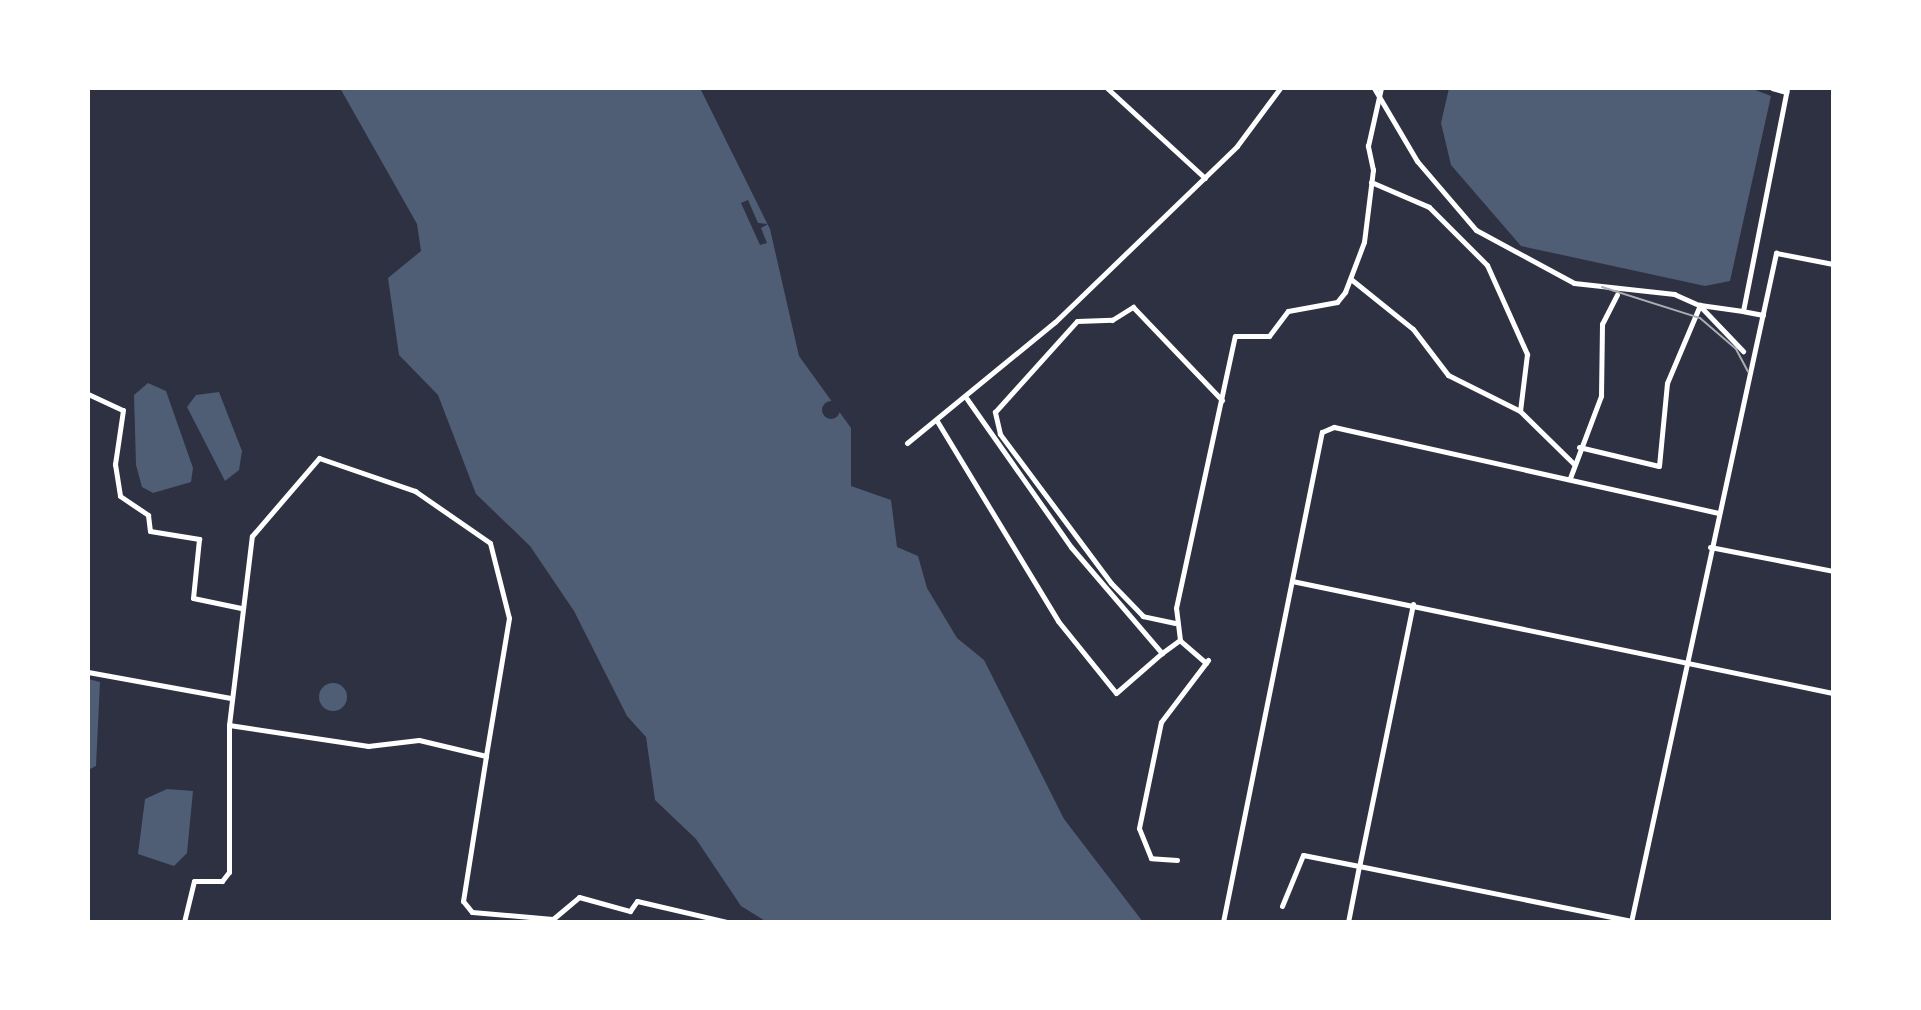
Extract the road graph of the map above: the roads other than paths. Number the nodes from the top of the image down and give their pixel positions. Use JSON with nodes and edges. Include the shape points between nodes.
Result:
{"nodes":[{"id":1,"x":1107,"y":88,"type":"edge"},
{"id":2,"x":1280,"y":88,"type":"edge"},
{"id":3,"x":1374,"y":88,"type":"edge"},
{"id":4,"x":1381,"y":88,"type":"edge"},
{"id":5,"x":1772,"y":88,"type":"edge"},
{"id":6,"x":1786,"y":90,"type":"edge"},
{"id":7,"x":1378,"y":97,"type":"junction"},
{"id":8,"x":1205,"y":178,"type":"junction"},
{"id":9,"x":1371,"y":182,"type":"junction"},
{"id":10,"x":1833,"y":264,"type":"edge"},
{"id":11,"x":1352,"y":280,"type":"junction"},
{"id":12,"x":1617,"y":295,"type":"dead end"},
{"id":13,"x":1743,"y":311,"type":"junction"},
{"id":14,"x":1763,"y":315,"type":"junction"},
{"id":15,"x":1743,"y":351,"type":"dead end"},
{"id":16,"x":88,"y":394,"type":"edge"},
{"id":17,"x":967,"y":399,"type":"junction"},
{"id":18,"x":1223,"y":401,"type":"junction"},
{"id":19,"x":1520,"y":411,"type":"junction"},
{"id":20,"x":937,"y":421,"type":"junction"},
{"id":21,"x":907,"y":443,"type":"dead end"},
{"id":22,"x":1579,"y":447,"type":"junction"},
{"id":23,"x":1574,"y":464,"type":"junction"},
{"id":24,"x":1570,"y":478,"type":"junction"},
{"id":25,"x":1718,"y":513,"type":"junction"},
{"id":26,"x":1710,"y":547,"type":"junction"},
{"id":27,"x":1833,"y":571,"type":"edge"},
{"id":28,"x":1292,"y":581,"type":"junction"},
{"id":29,"x":1413,"y":604,"type":"junction"},
{"id":30,"x":241,"y":608,"type":"junction"},
{"id":31,"x":1175,"y":623,"type":"junction"},
{"id":32,"x":1180,"y":640,"type":"junction"},
{"id":33,"x":1162,"y":653,"type":"junction"},
{"id":34,"x":1685,"y":661,"type":"junction"},
{"id":35,"x":88,"y":672,"type":"edge"},
{"id":36,"x":1833,"y":693,"type":"edge"},
{"id":37,"x":231,"y":698,"type":"junction"},
{"id":38,"x":229,"y":725,"type":"junction"},
{"id":39,"x":486,"y":756,"type":"junction"},
{"id":40,"x":1177,"y":860,"type":"dead end"},
{"id":41,"x":1359,"y":866,"type":"junction"},
{"id":42,"x":1282,"y":906,"type":"dead end"},
{"id":43,"x":1632,"y":921,"type":"edge"},
{"id":44,"x":184,"y":922,"type":"edge"},
{"id":45,"x":727,"y":922,"type":"edge"},
{"id":46,"x":1223,"y":922,"type":"edge"},
{"id":47,"x":1348,"y":922,"type":"edge"}],
"edges":[{"from":1,"to":8,"type":"street"},
{"from":2,"to":8,"type":"street"},
{"from":3,"to":7,"type":"street"},
{"from":4,"to":7,"type":"street"},
{"from":5,"to":6,"type":"street"},
{"from":6,"to":13,"type":"street"},
{"from":7,"to":9,"type":"street","via":[[1368,146]]},
{"from":7,"to":15,"type":"street","via":[[1417,161],[1476,230],[1574,283],[1674,294],[1699,305]]},
{"from":8,"to":17,"type":"street"},
{"from":9,"to":11,"type":"street"},
{"from":9,"to":19,"type":"street","via":[[1429,207],[1487,265],[1527,354]]},
{"from":10,"to":14,"type":"street","via":[[1776,253]]},
{"from":11,"to":18,"type":"street","via":[[1337,302],[1288,311],[1269,336],[1238,332]]},
{"from":11,"to":19,"type":"street","via":[[1413,329],[1448,375]]},
{"from":12,"to":22,"type":"street","via":[[1602,324],[1601,396]]},
{"from":13,"to":14,"type":"street"},
{"from":13,"to":22,"type":"street","via":[[1700,305],[1667,383],[1659,466]]},
{"from":14,"to":25,"type":"street"},
{"from":16,"to":30,"type":"street","via":[[123,410],[115,464],[120,496],[148,515],[150,531],[199,539],[193,598]]},
{"from":17,"to":20,"type":"street"},
{"from":17,"to":33,"type":"street","via":[[1071,547]]},
{"from":18,"to":31,"type":"street"},
{"from":18,"to":31,"type":"street","via":[[1133,307],[1112,320],[1077,321],[995,412],[1000,434],[1111,583],[1143,616]]},
{"from":19,"to":23,"type":"street"},
{"from":20,"to":21,"type":"street"},
{"from":20,"to":33,"type":"street","via":[[1005,523],[1041,596],[1116,693]]},
{"from":22,"to":23,"type":"street"},
{"from":23,"to":24,"type":"street"},
{"from":24,"to":25,"type":"street"},
{"from":24,"to":28,"type":"street","via":[[1328,427]]},
{"from":25,"to":26,"type":"street"},
{"from":26,"to":27,"type":"street"},
{"from":26,"to":34,"type":"street"},
{"from":28,"to":29,"type":"street"},
{"from":28,"to":46,"type":"street"},
{"from":29,"to":34,"type":"street"},
{"from":29,"to":41,"type":"street"},
{"from":30,"to":37,"type":"street"},
{"from":30,"to":39,"type":"street","via":[[252,536],[319,458],[449,509],[490,543],[509,597]]},
{"from":31,"to":32,"type":"street"},
{"from":32,"to":33,"type":"street"},
{"from":32,"to":40,"type":"street","via":[[1207,662],[1161,722],[1139,828],[1151,858]]},
{"from":34,"to":36,"type":"street"},
{"from":34,"to":43,"type":"street"},
{"from":35,"to":37,"type":"street"},
{"from":37,"to":38,"type":"street"},
{"from":38,"to":39,"type":"street","via":[[368,746],[419,740]]},
{"from":38,"to":44,"type":"street","via":[[229,872],[222,881],[194,881]]},
{"from":39,"to":45,"type":"street","via":[[463,901],[467,910],[508,920],[553,919],[579,897],[630,911],[637,901]]},
{"from":41,"to":42,"type":"street","via":[[1303,855]]},
{"from":41,"to":43,"type":"street"},
{"from":41,"to":47,"type":"street"}]}
